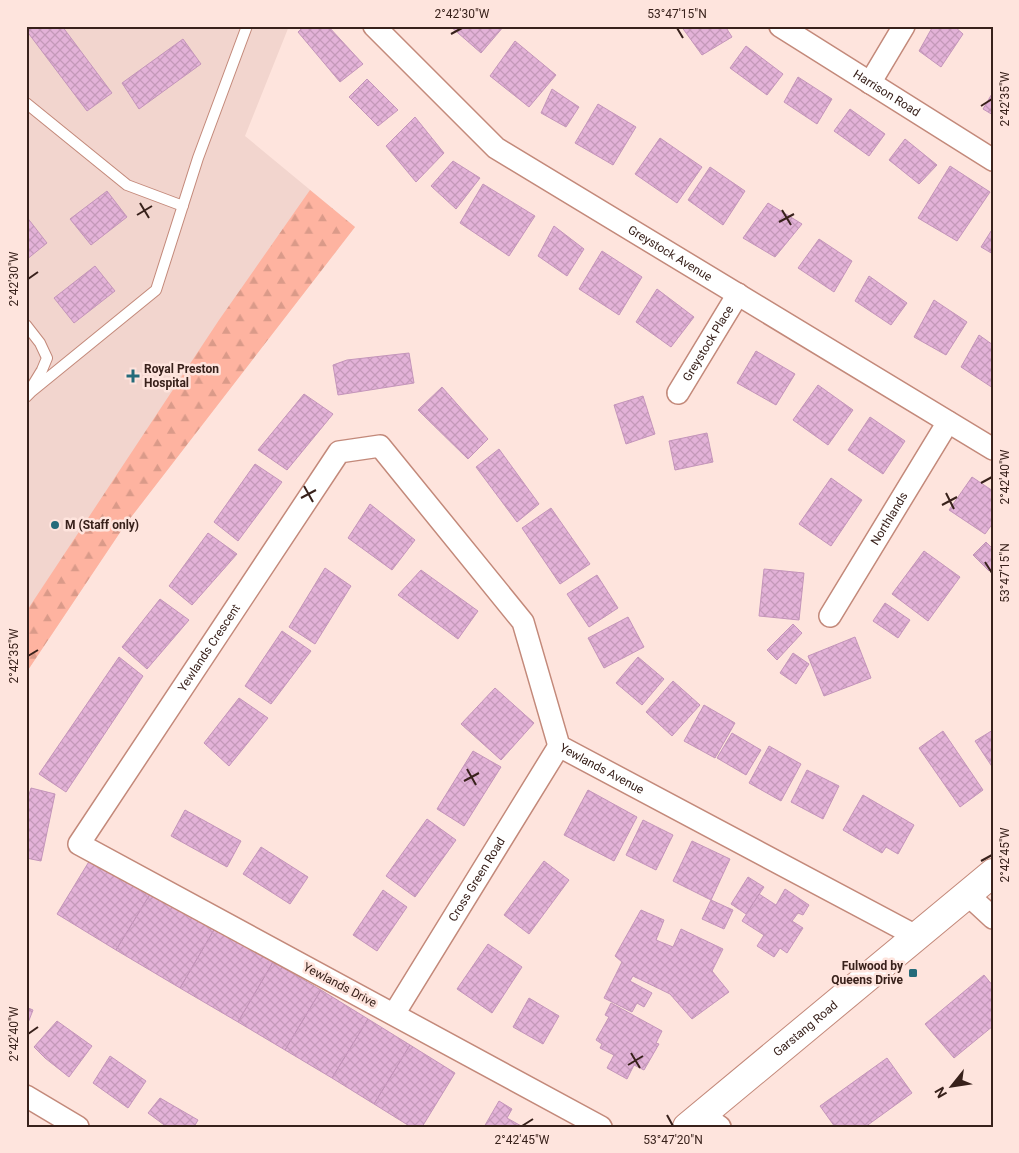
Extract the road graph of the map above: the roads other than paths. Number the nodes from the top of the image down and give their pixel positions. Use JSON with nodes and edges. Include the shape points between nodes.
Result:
{"nodes":[{"id":1,"x":248,"y":26,"type":"edge"},
{"id":2,"x":374,"y":26,"type":"edge"},
{"id":3,"x":780,"y":26,"type":"edge"},
{"id":4,"x":904,"y":26,"type":"edge"},
{"id":5,"x":870,"y":83,"type":"junction"},
{"id":6,"x":26,"y":103,"type":"edge"},
{"id":7,"x":993,"y":160,"type":"edge"},
{"id":8,"x":183,"y":206,"type":"junction"},
{"id":9,"x":738,"y":294,"type":"junction"},
{"id":10,"x":26,"y":325,"type":"edge"},
{"id":11,"x":678,"y":393,"type":"dead end"},
{"id":12,"x":26,"y":396,"type":"edge"},
{"id":13,"x":948,"y":422,"type":"junction"},
{"id":14,"x":993,"y":449,"type":"edge"},
{"id":15,"x":339,"y":452,"type":"joint"},
{"id":16,"x":830,"y":616,"type":"dead end"},
{"id":17,"x":559,"y":746,"type":"junction"},
{"id":18,"x":79,"y":844,"type":"joint"},
{"id":19,"x":993,"y":873,"type":"edge"},
{"id":20,"x":967,"y":894,"type":"junction"},
{"id":21,"x":993,"y":918,"type":"edge"},
{"id":22,"x":916,"y":936,"type":"junction"},
{"id":23,"x":394,"y":1014,"type":"junction"},
{"id":24,"x":26,"y":1096,"type":"edge"},
{"id":25,"x":703,"y":1122,"type":"edge"},
{"id":26,"x":78,"y":1127,"type":"edge"},
{"id":27,"x":601,"y":1127,"type":"edge"}],
"edges":[{"from":1,"to":8,"type":"lane"},
{"from":2,"to":9,"type":"street","name":"Greystock Avenue","via":[[496,148]]},
{"from":3,"to":5,"type":"street","name":"Harrison Road"},
{"from":4,"to":5,"type":"street"},
{"from":5,"to":7,"type":"street","name":"Harrison Road"},
{"from":6,"to":8,"type":"lane","via":[[127,185]]},
{"from":8,"to":12,"type":"lane","via":[[156,290]]},
{"from":9,"to":11,"type":"street","name":"Greystock Place"},
{"from":9,"to":13,"type":"street","name":"Greystock Avenue"},
{"from":10,"to":12,"type":"lane","via":[[47,358]]},
{"from":13,"to":14,"type":"street","name":"Greystock Avenue"},
{"from":13,"to":16,"type":"street","name":"Northlands"},
{"from":15,"to":17,"type":"street","name":"Yewlands Avenue","via":[[380,446],[523,622]]},
{"from":15,"to":18,"type":"street","name":"Yewlands Crescent"},
{"from":17,"to":22,"type":"street","name":"Yewlands Avenue"},
{"from":17,"to":23,"type":"street","name":"Cross Green Road"},
{"from":18,"to":23,"type":"street","name":"Yewlands Drive"},
{"from":19,"to":20,"type":"highway","name":"Garstang Road"},
{"from":20,"to":21,"type":"street"},
{"from":20,"to":22,"type":"highway","name":"Garstang Road"},
{"from":22,"to":25,"type":"highway","name":"Garstang Road"},
{"from":23,"to":27,"type":"street","name":"Yewlands Drive"},
{"from":24,"to":26,"type":"street"}]}
